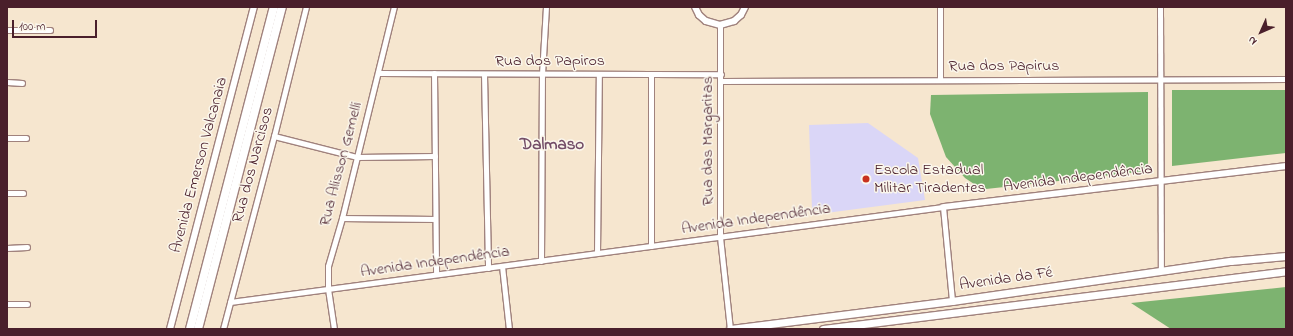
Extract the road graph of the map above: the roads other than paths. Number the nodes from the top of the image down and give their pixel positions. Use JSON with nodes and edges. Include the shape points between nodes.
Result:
{"nodes":[{"id":1,"x":254,"y":7,"type":"edge"},
{"id":2,"x":274,"y":7,"type":"edge"},
{"id":3,"x":282,"y":7,"type":"edge"},
{"id":4,"x":306,"y":7,"type":"edge"},
{"id":5,"x":394,"y":7,"type":"edge"},
{"id":6,"x":546,"y":7,"type":"edge"},
{"id":7,"x":695,"y":7,"type":"edge"},
{"id":8,"x":745,"y":7,"type":"edge"},
{"id":9,"x":940,"y":7,"type":"edge"},
{"id":10,"x":1160,"y":7,"type":"edge"},
{"id":11,"x":720,"y":25,"type":"junction"},
{"id":12,"x":7,"y":30,"type":"edge"},
{"id":13,"x":50,"y":30,"type":"dead end"},
{"id":14,"x":378,"y":73,"type":"junction"},
{"id":15,"x":434,"y":74,"type":"junction"},
{"id":16,"x":484,"y":74,"type":"junction"},
{"id":17,"x":542,"y":74,"type":"junction"},
{"id":18,"x":599,"y":74,"type":"junction"},
{"id":19,"x":651,"y":74,"type":"junction"},
{"id":20,"x":721,"y":74,"type":"junction"},
{"id":21,"x":1160,"y":78,"type":"junction"},
{"id":22,"x":940,"y":79,"type":"junction"},
{"id":23,"x":1286,"y":79,"type":"edge"},
{"id":24,"x":721,"y":81,"type":"junction"},
{"id":25,"x":7,"y":82,"type":"edge"},
{"id":26,"x":22,"y":83,"type":"dead end"},
{"id":27,"x":274,"y":136,"type":"junction"},
{"id":28,"x":7,"y":138,"type":"edge"},
{"id":29,"x":26,"y":138,"type":"dead end"},
{"id":30,"x":435,"y":156,"type":"junction"},
{"id":31,"x":357,"y":157,"type":"junction"},
{"id":32,"x":1286,"y":166,"type":"edge"},
{"id":33,"x":1160,"y":181,"type":"junction"},
{"id":34,"x":7,"y":193,"type":"edge"},
{"id":35,"x":23,"y":193,"type":"dead end"},
{"id":36,"x":943,"y":207,"type":"junction"},
{"id":37,"x":342,"y":218,"type":"junction"},
{"id":38,"x":434,"y":219,"type":"junction"},
{"id":39,"x":720,"y":237,"type":"junction"},
{"id":40,"x":651,"y":246,"type":"junction"},
{"id":41,"x":26,"y":247,"type":"dead end"},
{"id":42,"x":7,"y":248,"type":"edge"},
{"id":43,"x":597,"y":253,"type":"junction"},
{"id":44,"x":1286,"y":256,"type":"edge"},
{"id":45,"x":541,"y":261,"type":"junction"},
{"id":46,"x":502,"y":266,"type":"junction"},
{"id":47,"x":488,"y":268,"type":"junction"},
{"id":48,"x":1161,"y":271,"type":"junction"},
{"id":49,"x":1286,"y":271,"type":"edge"},
{"id":50,"x":436,"y":274,"type":"junction"},
{"id":51,"x":328,"y":289,"type":"junction"},
{"id":52,"x":952,"y":301,"type":"junction"},
{"id":53,"x":230,"y":302,"type":"junction"},
{"id":54,"x":7,"y":304,"type":"edge"},
{"id":55,"x":27,"y":304,"type":"dead end"},
{"id":56,"x":170,"y":329,"type":"edge"},
{"id":57,"x":190,"y":329,"type":"edge"},
{"id":58,"x":198,"y":329,"type":"edge"},
{"id":59,"x":223,"y":329,"type":"edge"},
{"id":60,"x":334,"y":329,"type":"edge"},
{"id":61,"x":509,"y":329,"type":"edge"},
{"id":62,"x":730,"y":329,"type":"edge"},
{"id":63,"x":823,"y":329,"type":"edge"}],
"edges":[{"from":1,"to":56,"type":"street","name":"Avenida Emerson Valcanaia"},
{"from":2,"to":57,"type":"main road"},
{"from":3,"to":58,"type":"main road"},
{"from":4,"to":27,"type":"street","name":"Rua dos Narcisos"},
{"from":5,"to":14,"type":"street","name":"Rua Alisson Gemelli"},
{"from":6,"to":17,"type":"street"},
{"from":7,"to":11,"type":"street","via":[[706,21]]},
{"from":8,"to":11,"type":"street","via":[[734,22]]},
{"from":9,"to":22,"type":"street"},
{"from":10,"to":21,"type":"street"},
{"from":11,"to":20,"type":"street","name":"Rua das Margaritas"},
{"from":12,"to":13,"type":"street"},
{"from":14,"to":15,"type":"street","name":"Rua dos Papiros"},
{"from":14,"to":31,"type":"street","name":"Rua Alisson Gemelli"},
{"from":15,"to":16,"type":"street","name":"Rua dos Papiros"},
{"from":15,"to":30,"type":"street"},
{"from":16,"to":17,"type":"street","name":"Rua dos Papiros"},
{"from":16,"to":47,"type":"street"},
{"from":17,"to":18,"type":"street","name":"Rua dos Papiros"},
{"from":17,"to":45,"type":"street"},
{"from":18,"to":19,"type":"street","name":"Rua dos Papiros"},
{"from":18,"to":43,"type":"street"},
{"from":19,"to":20,"type":"street","name":"Rua dos Papiros"},
{"from":19,"to":40,"type":"street"},
{"from":20,"to":24,"type":"street","name":"Rua das Margaritas"},
{"from":21,"to":22,"type":"street","name":"Rua dos Papirus"},
{"from":21,"to":23,"type":"street","name":"Rua dos Papirus"},
{"from":21,"to":33,"type":"street"},
{"from":22,"to":24,"type":"street","name":"Rua dos Papirus"},
{"from":24,"to":39,"type":"street","name":"Rua das Margaritas"},
{"from":25,"to":26,"type":"street"},
{"from":27,"to":31,"type":"street"},
{"from":27,"to":53,"type":"street","name":"Rua dos Narcisos"},
{"from":28,"to":29,"type":"street"},
{"from":30,"to":31,"type":"street"},
{"from":30,"to":38,"type":"street"},
{"from":31,"to":37,"type":"street","name":"Rua Alisson Gemelli"},
{"from":32,"to":33,"type":"street","name":"Avenida Independência"},
{"from":33,"to":36,"type":"street","name":"Avenida Independência"},
{"from":33,"to":48,"type":"street"},
{"from":34,"to":35,"type":"street"},
{"from":36,"to":39,"type":"street","name":"Avenida Independência"},
{"from":36,"to":52,"type":"street"},
{"from":37,"to":38,"type":"street"},
{"from":37,"to":51,"type":"street","name":"Rua Alisson Gemelli","via":[[328,261]]},
{"from":38,"to":50,"type":"street"},
{"from":39,"to":40,"type":"street","name":"Avenida Independência"},
{"from":39,"to":62,"type":"street","name":"Rua das Margaritas"},
{"from":40,"to":43,"type":"street","name":"Avenida Independência"},
{"from":41,"to":42,"type":"street"},
{"from":43,"to":45,"type":"street","name":"Avenida Independência"},
{"from":44,"to":48,"type":"main road","name":"Avenida da Fé"},
{"from":45,"to":46,"type":"street","name":"Avenida Independência"},
{"from":46,"to":47,"type":"street","name":"Avenida Independência"},
{"from":46,"to":61,"type":"street"},
{"from":47,"to":50,"type":"street","name":"Avenida Independência"},
{"from":48,"to":52,"type":"main road","name":"Avenida da Fé"},
{"from":49,"to":63,"type":"main road","name":"Avenida da Fé"},
{"from":50,"to":51,"type":"street","name":"Avenida Independência"},
{"from":51,"to":53,"type":"street","name":"Avenida Independência"},
{"from":51,"to":60,"type":"street","name":"Rua Alisson Gemelli"},
{"from":52,"to":62,"type":"main road","name":"Avenida da Fé"},
{"from":53,"to":59,"type":"street","name":"Rua dos Narcisos"},
{"from":54,"to":55,"type":"street"}]}
